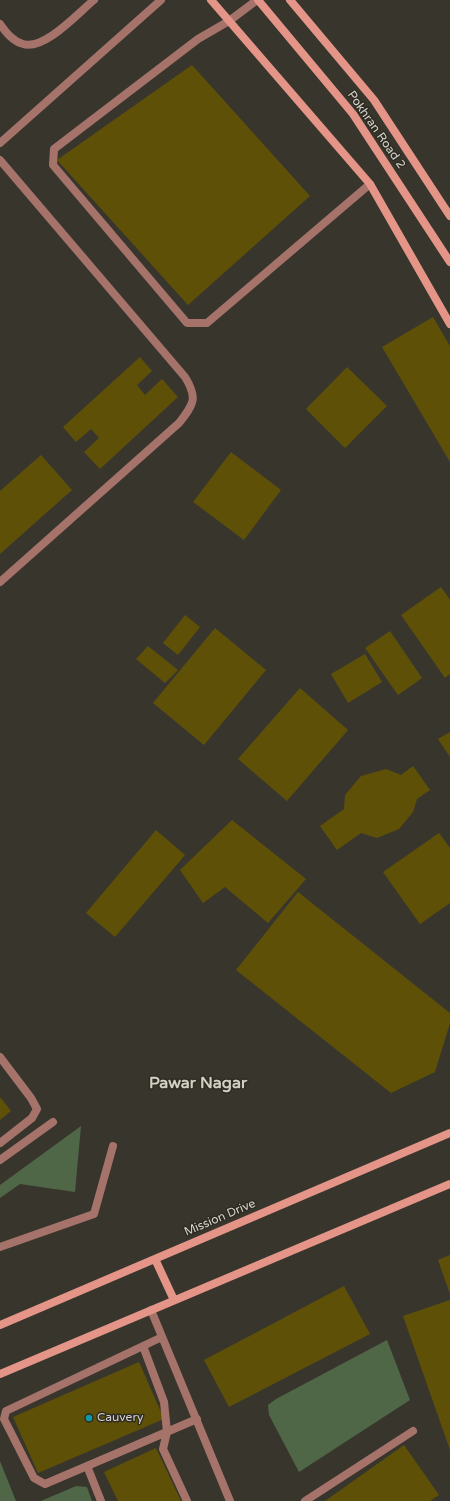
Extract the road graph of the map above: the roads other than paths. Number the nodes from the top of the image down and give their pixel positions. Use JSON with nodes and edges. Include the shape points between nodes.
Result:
{"nodes":[{"id":1,"x":94,"y":0,"type":"edge"},
{"id":2,"x":161,"y":0,"type":"edge"},
{"id":3,"x":211,"y":0,"type":"edge"},
{"id":4,"x":258,"y":0,"type":"edge"},
{"id":5,"x":290,"y":0,"type":"edge"},
{"id":6,"x":229,"y":21,"type":"junction"},
{"id":7,"x":0,"y":24,"type":"edge"},
{"id":8,"x":0,"y":143,"type":"edge"},
{"id":9,"x":0,"y":160,"type":"edge"},
{"id":10,"x":370,"y":184,"type":"junction"},
{"id":11,"x":450,"y":216,"type":"edge"},
{"id":12,"x":450,"y":262,"type":"edge"},
{"id":13,"x":450,"y":324,"type":"edge"},
{"id":14,"x":0,"y":582,"type":"edge"},
{"id":15,"x":0,"y":1057,"type":"edge"},
{"id":16,"x":53,"y":1122,"type":"dead end"},
{"id":17,"x":450,"y":1133,"type":"edge"},
{"id":18,"x":0,"y":1143,"type":"edge"},
{"id":19,"x":113,"y":1146,"type":"dead end"},
{"id":20,"x":0,"y":1160,"type":"edge"},
{"id":21,"x":450,"y":1184,"type":"edge"},
{"id":22,"x":0,"y":1247,"type":"edge"},
{"id":23,"x":155,"y":1259,"type":"junction"},
{"id":24,"x":174,"y":1300,"type":"junction"},
{"id":25,"x":151,"y":1310,"type":"junction"},
{"id":26,"x":0,"y":1324,"type":"edge"},
{"id":27,"x":162,"y":1337,"type":"junction"},
{"id":28,"x":143,"y":1346,"type":"junction"},
{"id":29,"x":0,"y":1374,"type":"edge"},
{"id":30,"x":196,"y":1419,"type":"junction"},
{"id":31,"x":413,"y":1431,"type":"dead end"},
{"id":32,"x":167,"y":1432,"type":"junction"},
{"id":33,"x":87,"y":1466,"type":"junction"},
{"id":34,"x":101,"y":1501,"type":"edge"},
{"id":35,"x":187,"y":1501,"type":"edge"},
{"id":36,"x":230,"y":1501,"type":"edge"},
{"id":37,"x":305,"y":1501,"type":"edge"}],
"edges":[{"from":1,"to":7,"type":"street","via":[[48,39],[37,44],[23,45],[11,38]]},
{"from":2,"to":8,"type":"street"},
{"from":3,"to":6,"type":"street"},
{"from":4,"to":6,"type":"street"},
{"from":4,"to":12,"type":"street","name":"Pokhran Road 2","via":[[353,114]]},
{"from":5,"to":11,"type":"street","name":"Pokhran Road 2","via":[[374,100]]},
{"from":6,"to":10,"type":"street"},
{"from":6,"to":10,"type":"street","via":[[198,39],[54,149],[53,165],[186,323],[207,323]]},
{"from":9,"to":14,"type":"street","via":[[184,377],[192,389],[193,400],[179,423]]},
{"from":10,"to":13,"type":"street"},
{"from":15,"to":18,"type":"street","via":[[37,1109],[32,1118]]},
{"from":16,"to":20,"type":"street"},
{"from":17,"to":23,"type":"street","name":"Mission Drive"},
{"from":19,"to":22,"type":"street","via":[[94,1214]]},
{"from":21,"to":24,"type":"street"},
{"from":23,"to":24,"type":"street"},
{"from":23,"to":26,"type":"street","name":"Mission Drive"},
{"from":24,"to":25,"type":"street"},
{"from":25,"to":27,"type":"street"},
{"from":25,"to":29,"type":"street"},
{"from":27,"to":28,"type":"street"},
{"from":27,"to":30,"type":"street"},
{"from":28,"to":32,"type":"street","via":[[164,1402]]},
{"from":28,"to":33,"type":"street","via":[[6,1410],[4,1419],[34,1478],[45,1484]]},
{"from":30,"to":32,"type":"street"},
{"from":30,"to":36,"type":"street"},
{"from":31,"to":37,"type":"street"},
{"from":32,"to":33,"type":"street"},
{"from":32,"to":35,"type":"street","via":[[163,1449]]},
{"from":33,"to":34,"type":"street"}]}
